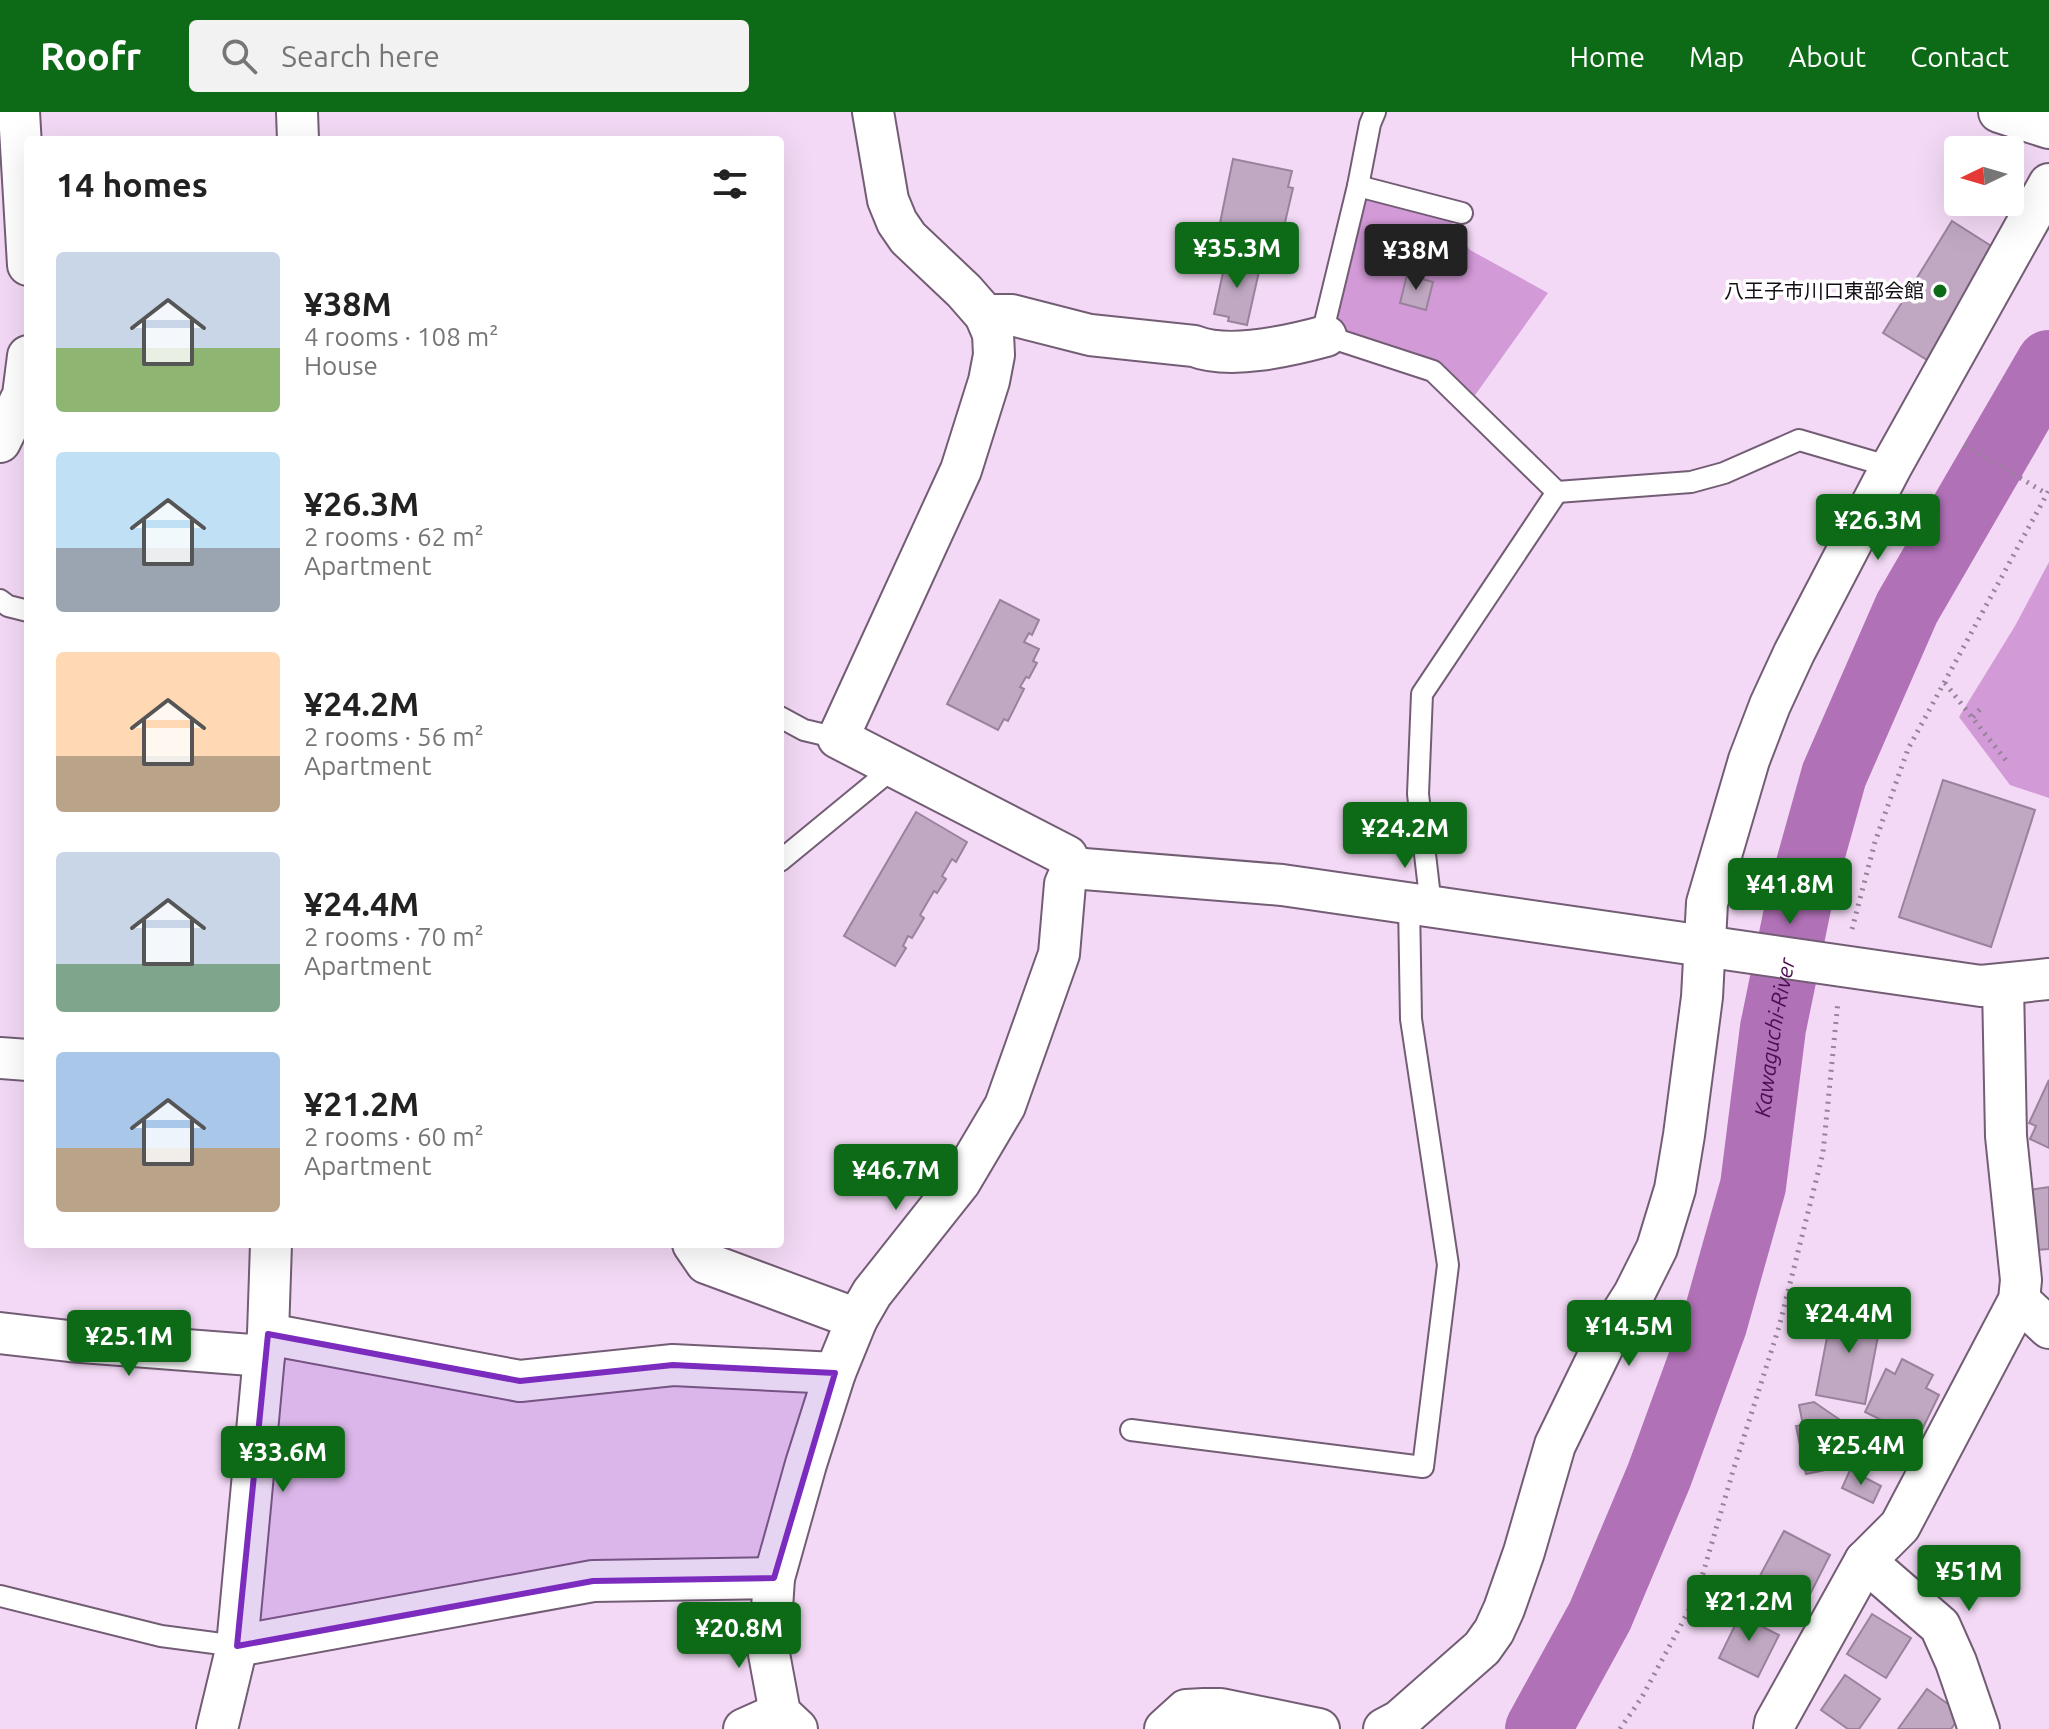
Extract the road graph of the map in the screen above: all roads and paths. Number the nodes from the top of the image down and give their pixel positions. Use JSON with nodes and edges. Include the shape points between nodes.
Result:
{"nodes":[{"id":1,"x":19,"y":112,"type":"edge"},
{"id":2,"x":297,"y":112,"type":"edge"},
{"id":3,"x":873,"y":112,"type":"edge"},
{"id":4,"x":1375,"y":112,"type":"edge"},
{"id":5,"x":1999,"y":112,"type":"edge"},
{"id":6,"x":2049,"y":128,"type":"edge"},
{"id":7,"x":298,"y":136,"type":"edge"},
{"id":8,"x":2049,"y":184,"type":"edge"},
{"id":9,"x":1358,"y":186,"type":"junction"},
{"id":10,"x":24,"y":197,"type":"edge"},
{"id":11,"x":1462,"y":213,"type":"dead end"},
{"id":12,"x":985,"y":315,"type":"junction"},
{"id":13,"x":1326,"y":336,"type":"junction"},
{"id":14,"x":24,"y":387,"type":"edge"},
{"id":15,"x":0,"y":442,"type":"edge"},
{"id":16,"x":1965,"y":445,"type":"dead end"},
{"id":17,"x":1891,"y":467,"type":"junction"},
{"id":18,"x":1557,"y":492,"type":"junction"},
{"id":19,"x":2048,"y":492,"type":"edge"},
{"id":20,"x":0,"y":600,"type":"edge"},
{"id":21,"x":24,"y":610,"type":"edge"},
{"id":22,"x":1945,"y":683,"type":"junction"},
{"id":23,"x":1981,"y":708,"type":"dead end"},
{"id":24,"x":1973,"y":717,"type":"junction"},
{"id":25,"x":784,"y":719,"type":"edge"},
{"id":26,"x":838,"y":738,"type":"junction"},
{"id":27,"x":2008,"y":763,"type":"dead end"},
{"id":28,"x":889,"y":764,"type":"junction"},
{"id":29,"x":784,"y":858,"type":"edge"},
{"id":30,"x":1072,"y":868,"type":"junction"},
{"id":31,"x":1420,"y":905,"type":"junction"},
{"id":32,"x":1716,"y":948,"type":"junction"},
{"id":33,"x":1842,"y":965,"type":"junction"},
{"id":34,"x":2049,"y":979,"type":"edge"},
{"id":35,"x":2003,"y":985,"type":"junction"},
{"id":36,"x":0,"y":1058,"type":"edge"},
{"id":37,"x":24,"y":1060,"type":"edge"},
{"id":38,"x":271,"y":1248,"type":"edge"},
{"id":39,"x":696,"y":1248,"type":"edge"},
{"id":40,"x":2019,"y":1300,"type":"junction"},
{"id":41,"x":857,"y":1319,"type":"junction"},
{"id":42,"x":2049,"y":1328,"type":"edge"},
{"id":43,"x":0,"y":1333,"type":"edge"},
{"id":44,"x":266,"y":1345,"type":"junction"},
{"id":45,"x":835,"y":1373,"type":"junction"},
{"id":46,"x":1131,"y":1430,"type":"dead end"},
{"id":47,"x":1865,"y":1561,"type":"junction"},
{"id":48,"x":774,"y":1578,"type":"junction"},
{"id":49,"x":0,"y":1596,"type":"edge"},
{"id":50,"x":237,"y":1646,"type":"junction"},
{"id":51,"x":789,"y":1721,"type":"edge"},
{"id":52,"x":217,"y":1729,"type":"edge"},
{"id":53,"x":744,"y":1729,"type":"edge"},
{"id":54,"x":1165,"y":1729,"type":"edge"},
{"id":55,"x":1319,"y":1729,"type":"edge"},
{"id":56,"x":1384,"y":1729,"type":"edge"},
{"id":57,"x":1620,"y":1729,"type":"edge"},
{"id":58,"x":1774,"y":1729,"type":"edge"},
{"id":59,"x":1979,"y":1729,"type":"edge"}],
"edges":[{"from":1,"to":10,"type":"street"},
{"from":2,"to":7,"type":"street"},
{"from":3,"to":12,"type":"street","via":[[888,200],[897,222]]},
{"from":4,"to":9,"type":"lane"},
{"from":5,"to":6,"type":"street"},
{"from":8,"to":17,"type":"street"},
{"from":9,"to":11,"type":"lane"},
{"from":9,"to":13,"type":"lane"},
{"from":12,"to":13,"type":"street","via":[[1012,315],[1090,335],[1208,351],[1287,346]]},
{"from":12,"to":26,"type":"street","via":[[994,355],[961,470]]},
{"from":13,"to":18,"type":"lane","via":[[1433,371]]},
{"from":14,"to":15,"type":"street"},
{"from":16,"to":19,"type":"path"},
{"from":17,"to":18,"type":"lane","via":[[1799,440],[1691,482]]},
{"from":17,"to":32,"type":"street","via":[[1794,653],[1749,760],[1707,903]]},
{"from":18,"to":31,"type":"lane","via":[[1422,694]]},
{"from":19,"to":22,"type":"path"},
{"from":20,"to":21,"type":"lane"},
{"from":22,"to":24,"type":"path"},
{"from":22,"to":33,"type":"path","via":[[1908,749],[1875,842]]},
{"from":23,"to":24,"type":"path"},
{"from":24,"to":27,"type":"path"},
{"from":25,"to":26,"type":"lane"},
{"from":26,"to":28,"type":"street"},
{"from":28,"to":29,"type":"lane","via":[[881,778]]},
{"from":28,"to":30,"type":"street","via":[[1067,856]]},
{"from":30,"to":31,"type":"street","via":[[1282,885]]},
{"from":30,"to":41,"type":"street","via":[[1065,884],[1059,954],[1005,1106],[960,1182]]},
{"from":31,"to":32,"type":"street"},
{"from":31,"to":46,"type":"lane","via":[[1411,1019],[1448,1265],[1423,1467]]},
{"from":32,"to":33,"type":"street"},
{"from":32,"to":56,"type":"street","via":[[1702,997],[1675,1189],[1657,1248],[1555,1445],[1504,1609],[1482,1648]]},
{"from":33,"to":35,"type":"street"},
{"from":33,"to":57,"type":"path","via":[[1823,1153],[1779,1327],[1696,1597]]},
{"from":34,"to":35,"type":"street"},
{"from":35,"to":40,"type":"street","via":[[2006,1136]]},
{"from":36,"to":37,"type":"street"},
{"from":38,"to":44,"type":"street"},
{"from":39,"to":41,"type":"street","via":[[706,1263]]},
{"from":40,"to":42,"type":"street"},
{"from":40,"to":47,"type":"street","via":[[1900,1526]]},
{"from":41,"to":45,"type":"street"},
{"from":43,"to":44,"type":"street","via":[[69,1341]]},
{"from":44,"to":45,"type":"street","via":[[520,1381],[673,1365]]},
{"from":44,"to":50,"type":"street"},
{"from":45,"to":48,"type":"street"},
{"from":47,"to":58,"type":"street"},
{"from":47,"to":59,"type":"street","via":[[1940,1626]]},
{"from":48,"to":50,"type":"street","via":[[593,1581]]},
{"from":48,"to":51,"type":"street","via":[[769,1654]]},
{"from":49,"to":50,"type":"lane","via":[[161,1636]]},
{"from":50,"to":52,"type":"street"},
{"from":51,"to":53,"type":"street"},
{"from":54,"to":55,"type":"street","via":[[1186,1710],[1204,1709]]}]}
